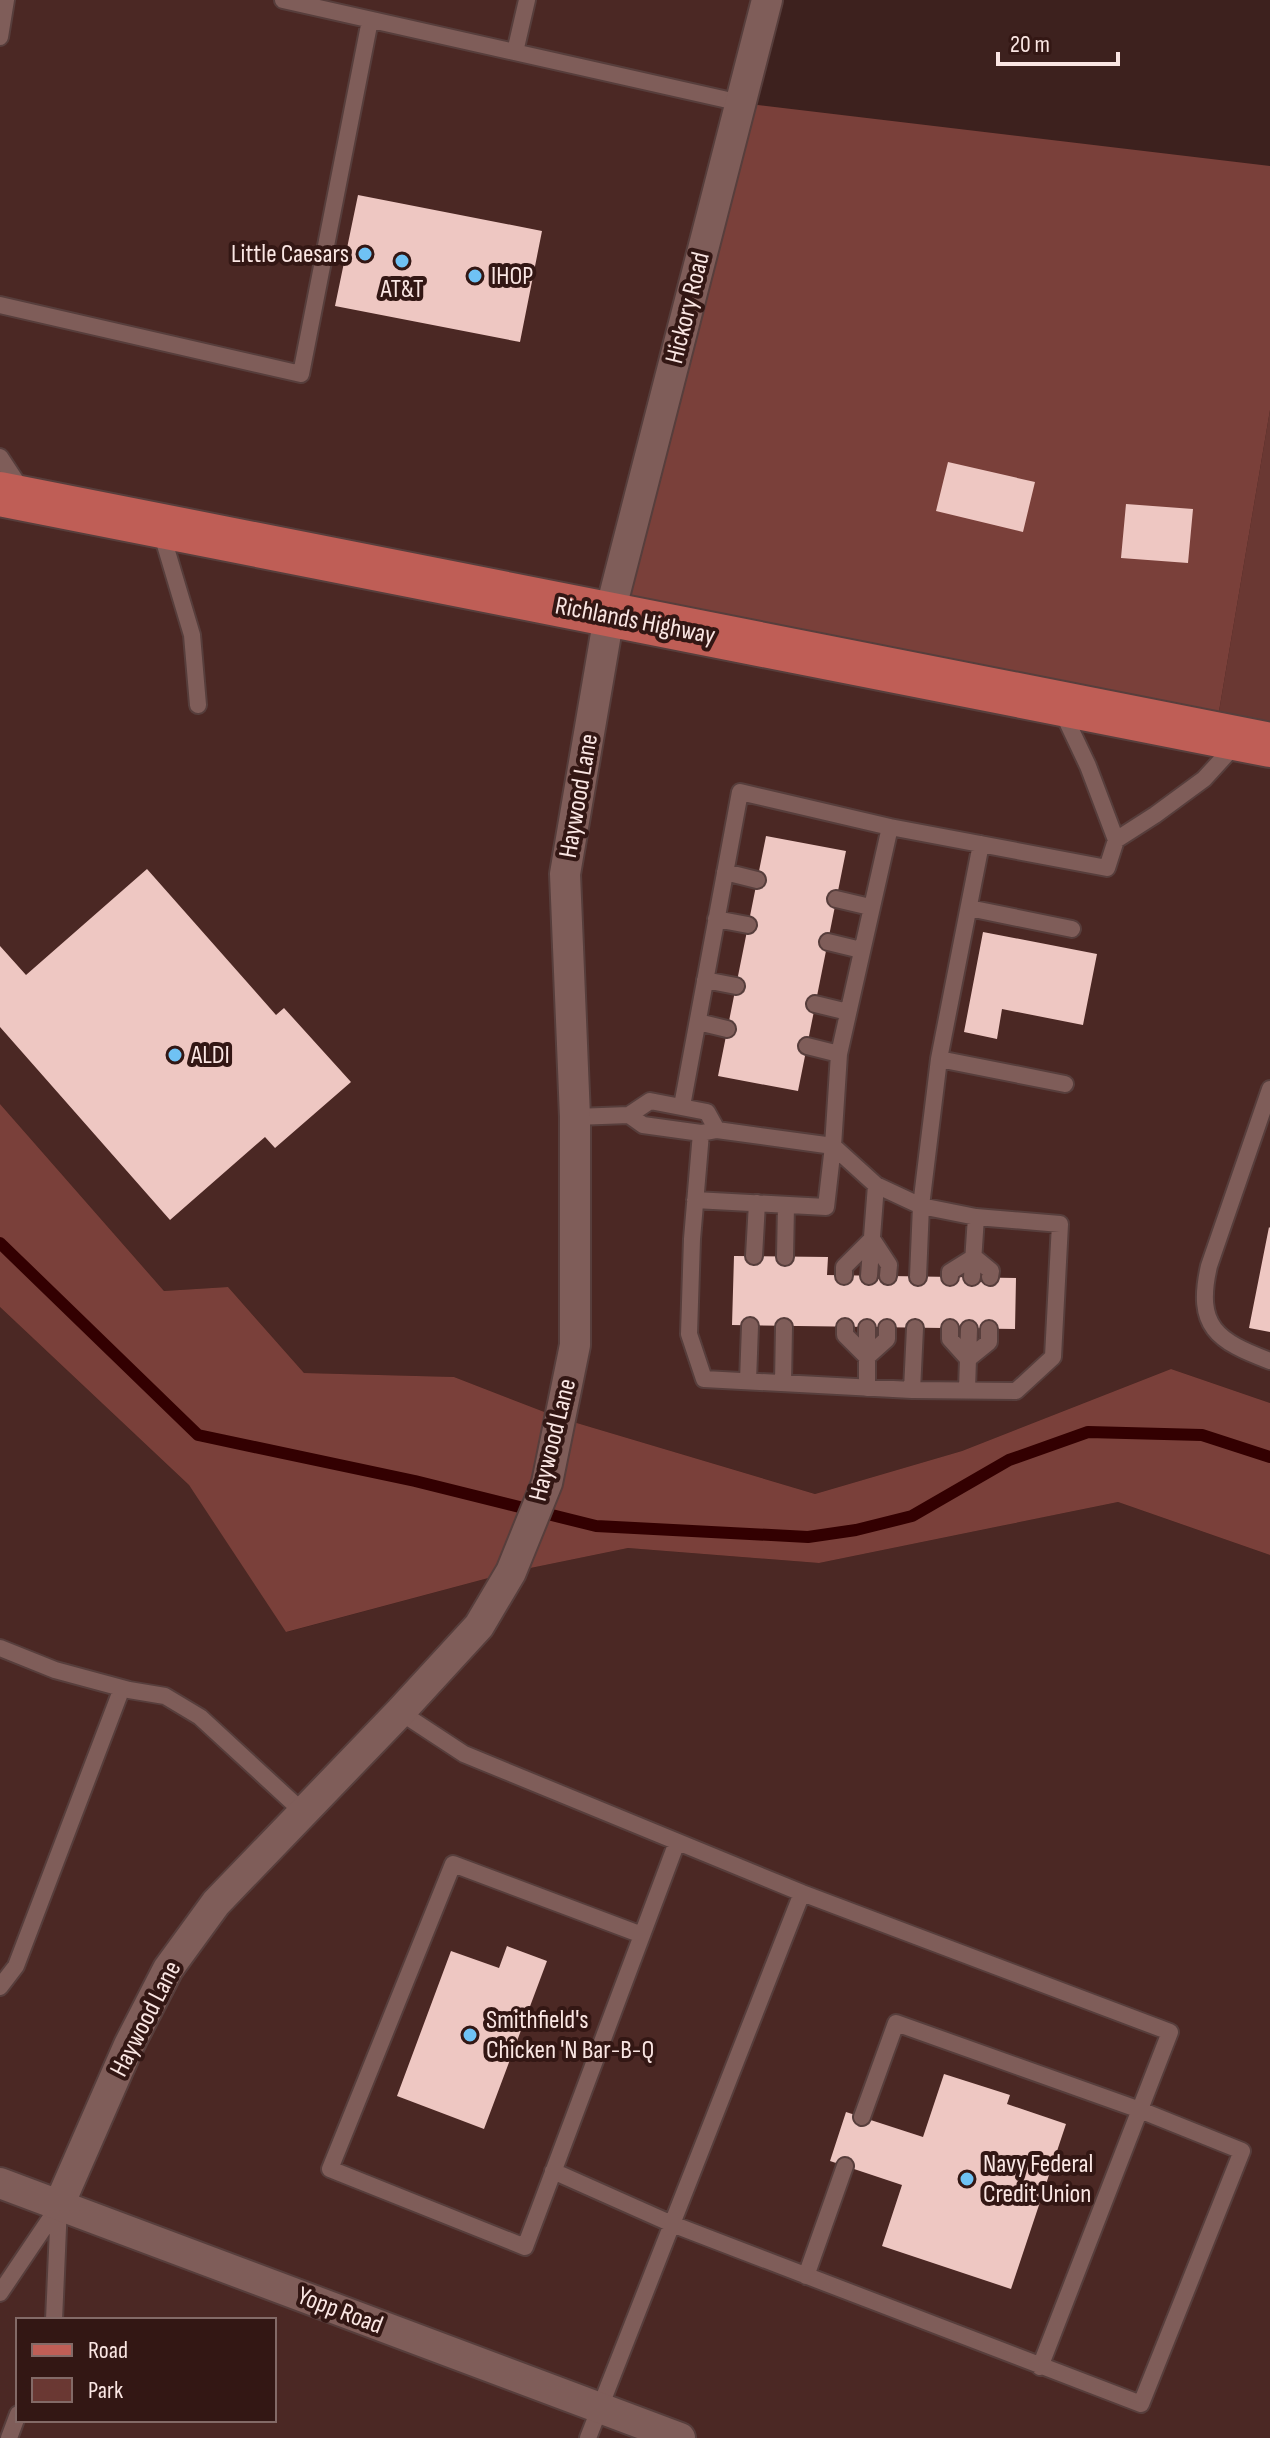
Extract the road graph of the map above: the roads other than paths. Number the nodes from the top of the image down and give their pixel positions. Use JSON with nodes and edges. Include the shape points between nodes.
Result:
{"nodes":[{"id":1,"x":6,"y":0,"type":"edge"},
{"id":2,"x":283,"y":0,"type":"edge"},
{"id":3,"x":527,"y":0,"type":"edge"},
{"id":4,"x":767,"y":0,"type":"edge"},
{"id":5,"x":370,"y":20,"type":"junction"},
{"id":6,"x":0,"y":37,"type":"edge"},
{"id":7,"x":515,"y":52,"type":"junction"},
{"id":8,"x":741,"y":103,"type":"junction"},
{"id":9,"x":0,"y":305,"type":"edge"},
{"id":10,"x":0,"y":457,"type":"edge"},
{"id":11,"x":14,"y":497,"type":"edge"},
{"id":12,"x":160,"y":526,"type":"junction"},
{"id":13,"x":609,"y":616,"type":"junction"},
{"id":14,"x":1059,"y":704,"type":"junction"},
{"id":15,"x":198,"y":705,"type":"dead end"},
{"id":16,"x":1255,"y":742,"type":"edge"},
{"id":17,"x":890,"y":827,"type":"junction"},
{"id":18,"x":1116,"y":840,"type":"junction"},
{"id":19,"x":981,"y":844,"type":"junction"},
{"id":20,"x":725,"y":872,"type":"junction"},
{"id":21,"x":757,"y":880,"type":"dead end"},
{"id":22,"x":836,"y":899,"type":"dead end"},
{"id":23,"x":870,"y":907,"type":"junction"},
{"id":24,"x":969,"y":908,"type":"junction"},
{"id":25,"x":716,"y":919,"type":"junction"},
{"id":26,"x":748,"y":925,"type":"dead end"},
{"id":27,"x":1072,"y":929,"type":"dead end"},
{"id":28,"x":828,"y":942,"type":"dead end"},
{"id":29,"x":861,"y":950,"type":"junction"},
{"id":30,"x":705,"y":980,"type":"junction"},
{"id":31,"x":736,"y":986,"type":"dead end"},
{"id":32,"x":815,"y":1004,"type":"dead end"},
{"id":33,"x":848,"y":1012,"type":"junction"},
{"id":34,"x":698,"y":1022,"type":"junction"},
{"id":35,"x":727,"y":1029,"type":"dead end"},
{"id":36,"x":807,"y":1046,"type":"dead end"},
{"id":37,"x":839,"y":1054,"type":"junction"},
{"id":38,"x":939,"y":1059,"type":"junction"},
{"id":39,"x":1065,"y":1084,"type":"dead end"},
{"id":40,"x":1270,"y":1089,"type":"edge"},
{"id":41,"x":682,"y":1106,"type":"junction"},
{"id":42,"x":629,"y":1115,"type":"junction"},
{"id":43,"x":575,"y":1117,"type":"junction"},
{"id":44,"x":709,"y":1132,"type":"junction"},
{"id":45,"x":833,"y":1146,"type":"junction"},
{"id":46,"x":876,"y":1185,"type":"junction"},
{"id":47,"x":695,"y":1200,"type":"junction"},
{"id":48,"x":757,"y":1203,"type":"junction"},
{"id":49,"x":786,"y":1205,"type":"junction"},
{"id":50,"x":921,"y":1206,"type":"junction"},
{"id":51,"x":976,"y":1217,"type":"junction"},
{"id":52,"x":872,"y":1239,"type":"junction"},
{"id":53,"x":754,"y":1256,"type":"dead end"},
{"id":54,"x":785,"y":1257,"type":"dead end"},
{"id":55,"x":974,"y":1257,"type":"junction"},
{"id":56,"x":844,"y":1276,"type":"dead end"},
{"id":57,"x":869,"y":1276,"type":"dead end"},
{"id":58,"x":888,"y":1276,"type":"dead end"},
{"id":59,"x":918,"y":1277,"type":"dead end"},
{"id":60,"x":950,"y":1277,"type":"dead end"},
{"id":61,"x":972,"y":1277,"type":"dead end"},
{"id":62,"x":990,"y":1277,"type":"dead end"},
{"id":63,"x":750,"y":1326,"type":"dead end"},
{"id":64,"x":784,"y":1327,"type":"dead end"},
{"id":65,"x":845,"y":1327,"type":"dead end"},
{"id":66,"x":867,"y":1328,"type":"dead end"},
{"id":67,"x":887,"y":1328,"type":"dead end"},
{"id":68,"x":915,"y":1328,"type":"dead end"},
{"id":69,"x":950,"y":1328,"type":"dead end"},
{"id":70,"x":969,"y":1329,"type":"dead end"},
{"id":71,"x":989,"y":1329,"type":"dead end"},
{"id":72,"x":867,"y":1357,"type":"junction"},
{"id":73,"x":968,"y":1359,"type":"junction"},
{"id":74,"x":1270,"y":1361,"type":"edge"},
{"id":75,"x":748,"y":1381,"type":"junction"},
{"id":76,"x":783,"y":1383,"type":"junction"},
{"id":77,"x":867,"y":1388,"type":"junction"},
{"id":78,"x":967,"y":1389,"type":"junction"},
{"id":79,"x":912,"y":1390,"type":"junction"},
{"id":80,"x":0,"y":1648,"type":"edge"},
{"id":81,"x":122,"y":1688,"type":"junction"},
{"id":82,"x":400,"y":1712,"type":"junction"},
{"id":83,"x":303,"y":1812,"type":"junction"},
{"id":84,"x":677,"y":1842,"type":"junction"},
{"id":85,"x":802,"y":1893,"type":"junction"},
{"id":86,"x":642,"y":1935,"type":"junction"},
{"id":87,"x":0,"y":1987,"type":"edge"},
{"id":88,"x":1140,"y":2110,"type":"junction"},
{"id":89,"x":862,"y":2117,"type":"dead end"},
{"id":90,"x":845,"y":2166,"type":"dead end"},
{"id":91,"x":553,"y":2171,"type":"junction"},
{"id":92,"x":0,"y":2183,"type":"edge"},
{"id":93,"x":59,"y":2205,"type":"junction"},
{"id":94,"x":672,"y":2224,"type":"junction"},
{"id":95,"x":806,"y":2276,"type":"junction"},
{"id":96,"x":0,"y":2293,"type":"edge"},
{"id":97,"x":54,"y":2318,"type":"edge"},
{"id":98,"x":1040,"y":2367,"type":"junction"},
{"id":99,"x":600,"y":2408,"type":"junction"},
{"id":100,"x":588,"y":2438,"type":"edge"},
{"id":101,"x":680,"y":2438,"type":"edge"}],
"edges":[{"from":1,"to":6,"type":"lane"},
{"from":2,"to":5,"type":"lane"},
{"from":3,"to":7,"type":"lane"},
{"from":4,"to":8,"type":"street","name":"Hickory Road"},
{"from":5,"to":7,"type":"lane"},
{"from":5,"to":9,"type":"lane","via":[[301,374]]},
{"from":7,"to":8,"type":"lane"},
{"from":8,"to":13,"type":"street","name":"Hickory Road"},
{"from":10,"to":11,"type":"lane"},
{"from":11,"to":12,"type":"main road","name":"Richlands Highway"},
{"from":12,"to":13,"type":"main road","name":"Richlands Highway"},
{"from":12,"to":15,"type":"lane","via":[[192,635]]},
{"from":13,"to":14,"type":"main road","name":"Richlands Highway"},
{"from":13,"to":43,"type":"street","name":"Haywood Lane","via":[[565,874]]},
{"from":14,"to":16,"type":"main road","name":"Richlands Highway"},
{"from":14,"to":18,"type":"lane"},
{"from":16,"to":18,"type":"lane"},
{"from":17,"to":19,"type":"lane"},
{"from":17,"to":20,"type":"lane","via":[[740,792]]},
{"from":17,"to":23,"type":"lane"},
{"from":18,"to":19,"type":"lane","via":[[1107,868]]},
{"from":19,"to":24,"type":"lane"},
{"from":20,"to":21,"type":"lane"},
{"from":20,"to":25,"type":"lane"},
{"from":22,"to":23,"type":"lane"},
{"from":23,"to":29,"type":"lane"},
{"from":24,"to":27,"type":"lane"},
{"from":24,"to":38,"type":"lane"},
{"from":25,"to":26,"type":"lane"},
{"from":25,"to":30,"type":"lane"},
{"from":28,"to":29,"type":"lane"},
{"from":29,"to":33,"type":"lane"},
{"from":30,"to":31,"type":"lane"},
{"from":30,"to":34,"type":"lane"},
{"from":32,"to":33,"type":"lane"},
{"from":33,"to":37,"type":"lane"},
{"from":34,"to":35,"type":"lane"},
{"from":34,"to":41,"type":"lane"},
{"from":36,"to":37,"type":"lane"},
{"from":37,"to":45,"type":"lane"},
{"from":38,"to":39,"type":"lane"},
{"from":38,"to":50,"type":"lane"},
{"from":40,"to":74,"type":"lane","via":[[1205,1284],[1206,1312],[1215,1333]]},
{"from":41,"to":42,"type":"lane","via":[[650,1101]]},
{"from":41,"to":44,"type":"lane","via":[[707,1112]]},
{"from":42,"to":43,"type":"lane"},
{"from":42,"to":44,"type":"lane","via":[[643,1125]]},
{"from":43,"to":82,"type":"street","name":"Haywood Lane","via":[[575,1345],[547,1483],[511,1572],[479,1626]]},
{"from":44,"to":45,"type":"lane"},
{"from":44,"to":47,"type":"lane"},
{"from":45,"to":46,"type":"lane"},
{"from":45,"to":49,"type":"lane","via":[[826,1207]]},
{"from":46,"to":50,"type":"lane"},
{"from":46,"to":52,"type":"lane"},
{"from":47,"to":48,"type":"lane"},
{"from":47,"to":75,"type":"lane","via":[[689,1334],[704,1379]]},
{"from":48,"to":49,"type":"lane"},
{"from":48,"to":53,"type":"lane"},
{"from":49,"to":54,"type":"lane"},
{"from":50,"to":51,"type":"lane"},
{"from":50,"to":59,"type":"lane"},
{"from":51,"to":55,"type":"lane"},
{"from":51,"to":78,"type":"lane","via":[[1060,1224],[1054,1342],[1053,1357],[1016,1391]]},
{"from":52,"to":56,"type":"lane","via":[[844,1267]]},
{"from":52,"to":57,"type":"lane"},
{"from":52,"to":58,"type":"lane","via":[[889,1265]]},
{"from":55,"to":60,"type":"lane"},
{"from":55,"to":61,"type":"lane"},
{"from":55,"to":62,"type":"lane","via":[[991,1271]]},
{"from":63,"to":75,"type":"lane"},
{"from":64,"to":76,"type":"lane"},
{"from":65,"to":72,"type":"lane","via":[[845,1335]]},
{"from":66,"to":72,"type":"lane"},
{"from":67,"to":72,"type":"lane","via":[[887,1339]]},
{"from":68,"to":79,"type":"lane"},
{"from":69,"to":73,"type":"lane","via":[[950,1339]]},
{"from":70,"to":73,"type":"lane"},
{"from":71,"to":73,"type":"lane","via":[[989,1342]]},
{"from":72,"to":77,"type":"lane"},
{"from":73,"to":78,"type":"lane"},
{"from":75,"to":76,"type":"lane"},
{"from":76,"to":77,"type":"lane"},
{"from":77,"to":79,"type":"lane"},
{"from":78,"to":79,"type":"lane"},
{"from":80,"to":81,"type":"lane"},
{"from":81,"to":83,"type":"lane","via":[[165,1696],[200,1717]]},
{"from":81,"to":87,"type":"lane","via":[[16,1966]]},
{"from":82,"to":83,"type":"street","name":"Haywood Lane"},
{"from":82,"to":84,"type":"lane","via":[[464,1754]]},
{"from":83,"to":93,"type":"street","name":"Haywood Lane","via":[[216,1903],[168,1969]]},
{"from":84,"to":85,"type":"lane"},
{"from":84,"to":86,"type":"lane"},
{"from":85,"to":88,"type":"lane","via":[[1170,2032]]},
{"from":85,"to":94,"type":"lane"},
{"from":86,"to":91,"type":"lane"},
{"from":86,"to":91,"type":"lane","via":[[453,1864],[330,2169],[525,2247]]},
{"from":88,"to":89,"type":"lane","via":[[896,2023]]},
{"from":88,"to":98,"type":"lane"},
{"from":88,"to":98,"type":"lane","via":[[1242,2151],[1141,2404]]},
{"from":90,"to":95,"type":"lane"},
{"from":91,"to":94,"type":"lane"},
{"from":92,"to":93,"type":"street","name":"Yopp Road"},
{"from":93,"to":96,"type":"lane"},
{"from":93,"to":97,"type":"lane"},
{"from":93,"to":99,"type":"street","name":"Yopp Road"},
{"from":94,"to":95,"type":"lane"},
{"from":94,"to":99,"type":"lane"},
{"from":95,"to":98,"type":"lane"},
{"from":99,"to":100,"type":"lane"},
{"from":99,"to":101,"type":"street","name":"Yopp Road"}]}
